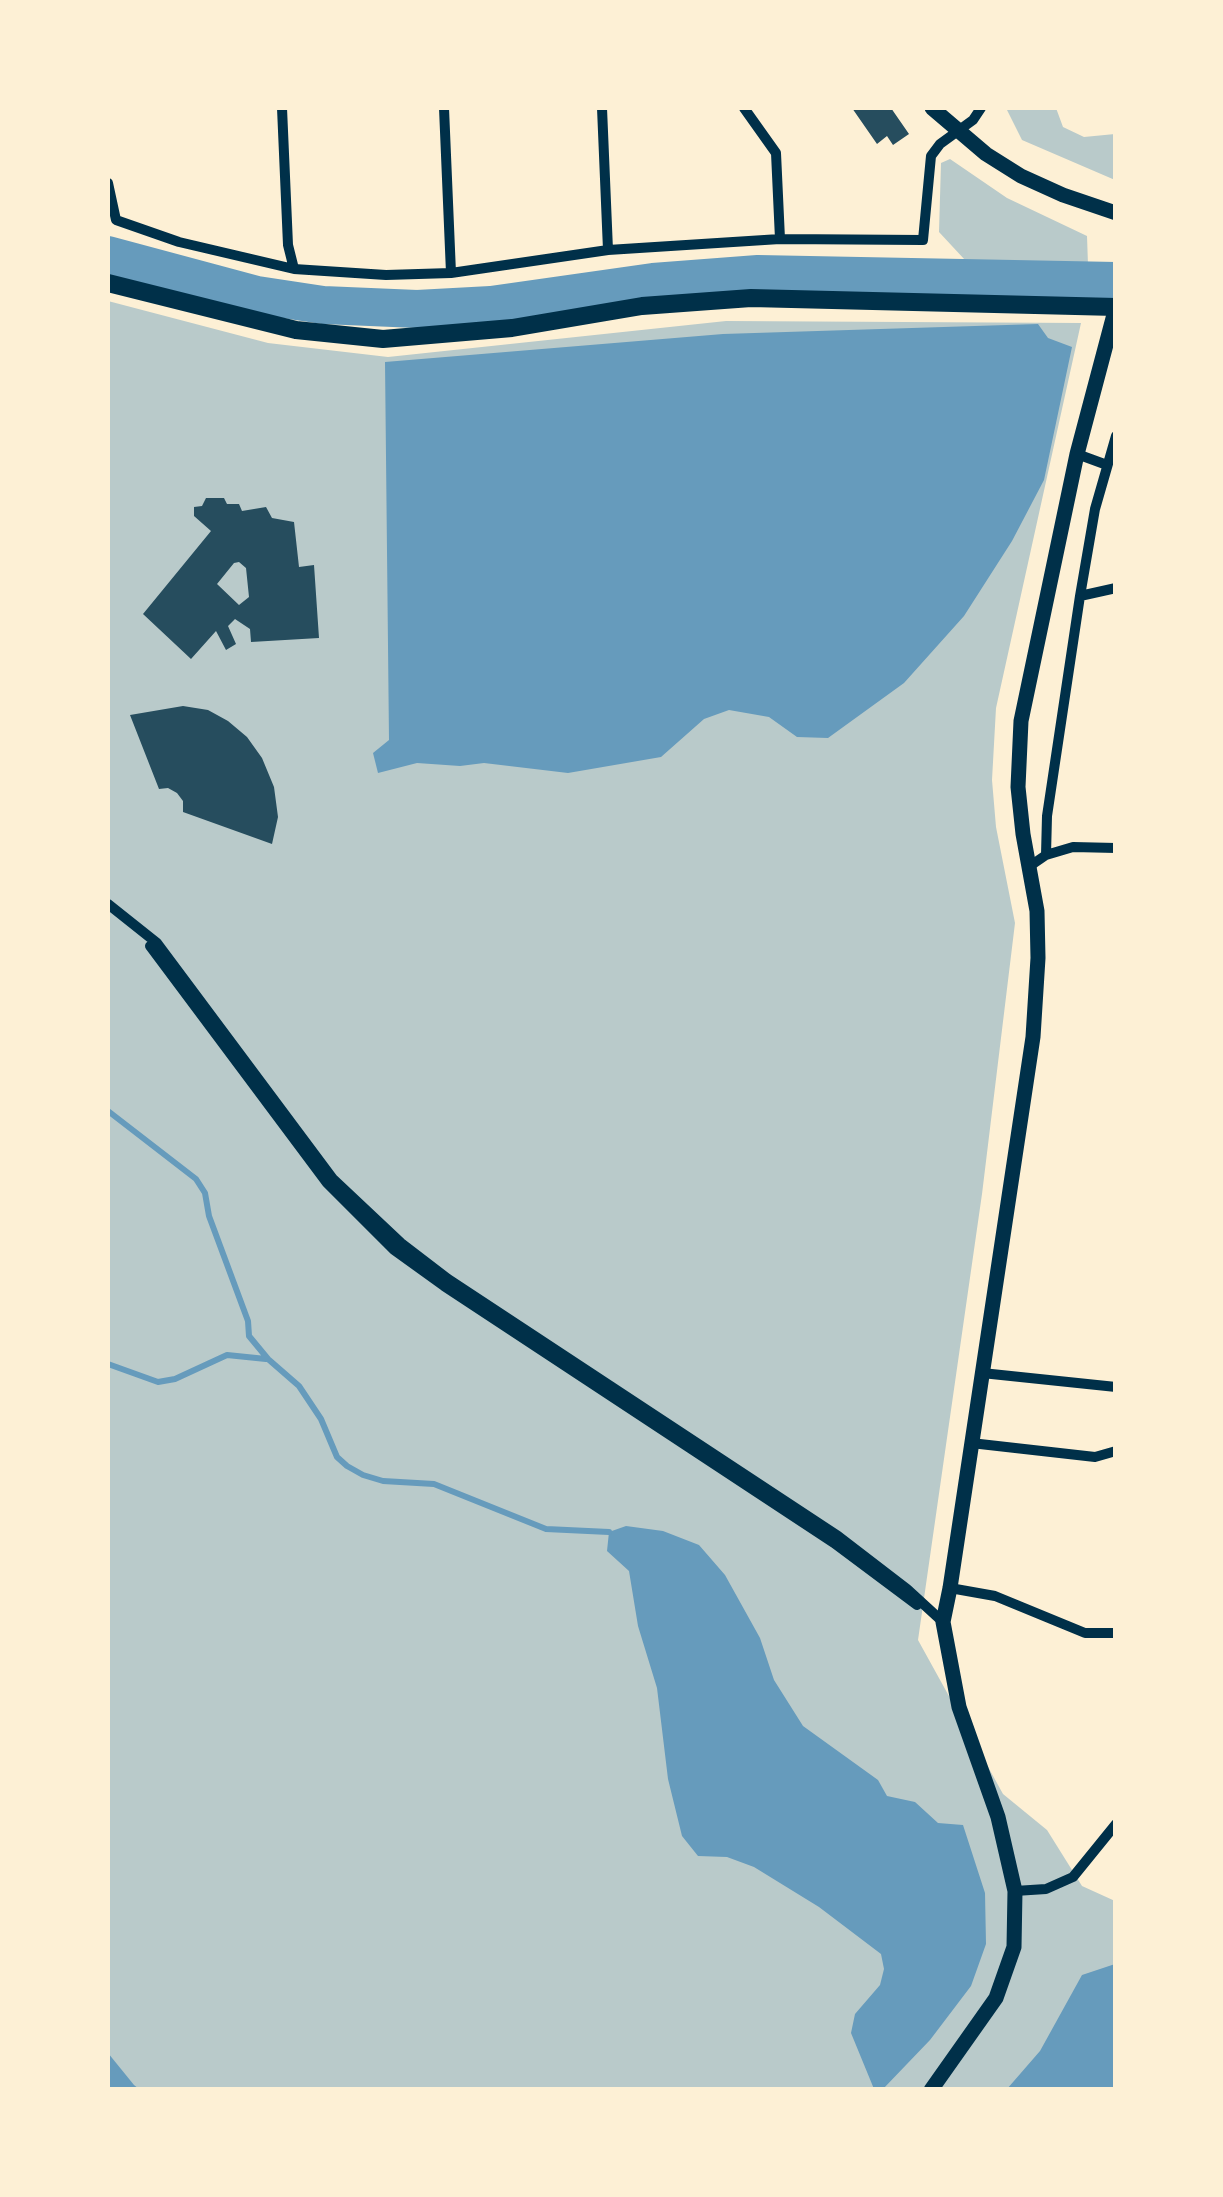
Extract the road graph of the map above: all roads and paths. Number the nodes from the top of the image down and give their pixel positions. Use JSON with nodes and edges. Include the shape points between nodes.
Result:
{"nodes":[{"id":1,"x":282,"y":108,"type":"edge"},
{"id":2,"x":444,"y":108,"type":"edge"},
{"id":3,"x":602,"y":108,"type":"edge"},
{"id":4,"x":744,"y":108,"type":"edge"},
{"id":5,"x":932,"y":108,"type":"edge"},
{"id":6,"x":981,"y":108,"type":"edge"},
{"id":7,"x":957,"y":132,"type":"junction"},
{"id":8,"x":108,"y":183,"type":"edge"},
{"id":9,"x":1116,"y":213,"type":"edge"},
{"id":10,"x":780,"y":239,"type":"junction"},
{"id":11,"x":608,"y":250,"type":"junction"},
{"id":12,"x":294,"y":269,"type":"junction"},
{"id":13,"x":451,"y":273,"type":"junction"},
{"id":14,"x":108,"y":283,"type":"edge"},
{"id":15,"x":1116,"y":307,"type":"edge"},
{"id":16,"x":1116,"y":436,"type":"edge"},
{"id":17,"x":1078,"y":454,"type":"junction"},
{"id":18,"x":1107,"y":465,"type":"junction"},
{"id":19,"x":1116,"y":588,"type":"edge"},
{"id":20,"x":1080,"y":596,"type":"junction"},
{"id":21,"x":1116,"y":848,"type":"edge"},
{"id":22,"x":1046,"y":855,"type":"junction"},
{"id":23,"x":1030,"y":866,"type":"junction"},
{"id":24,"x":108,"y":904,"type":"edge"},
{"id":25,"x":108,"y":912,"type":"edge"},
{"id":26,"x":982,"y":1373,"type":"junction"},
{"id":27,"x":1116,"y":1386,"type":"edge"},
{"id":28,"x":972,"y":1443,"type":"junction"},
{"id":29,"x":1116,"y":1451,"type":"edge"},
{"id":30,"x":950,"y":1588,"type":"junction"},
{"id":31,"x":942,"y":1622,"type":"junction"},
{"id":32,"x":1116,"y":1633,"type":"edge"},
{"id":33,"x":1116,"y":1824,"type":"edge"},
{"id":34,"x":1014,"y":1892,"type":"junction"},
{"id":35,"x":936,"y":2088,"type":"edge"}],
"edges":[{"from":1,"to":12,"type":"street"},
{"from":2,"to":13,"type":"street"},
{"from":3,"to":11,"type":"street"},
{"from":4,"to":10,"type":"street","via":[[776,153]]},
{"from":5,"to":7,"type":"street"},
{"from":6,"to":7,"type":"street"},
{"from":7,"to":9,"type":"street","via":[[1020,176]]},
{"from":7,"to":10,"type":"street","via":[[931,156],[923,240]]},
{"from":8,"to":12,"type":"street","via":[[116,220]]},
{"from":10,"to":11,"type":"street"},
{"from":11,"to":13,"type":"street"},
{"from":12,"to":13,"type":"street"},
{"from":14,"to":15,"type":"main road","via":[[296,330],[383,339],[751,298]]},
{"from":15,"to":17,"type":"street"},
{"from":16,"to":18,"type":"street"},
{"from":17,"to":18,"type":"street"},
{"from":17,"to":23,"type":"street","via":[[1021,721],[1018,788]]},
{"from":18,"to":20,"type":"street"},
{"from":19,"to":20,"type":"street"},
{"from":20,"to":22,"type":"street"},
{"from":21,"to":22,"type":"street","via":[[1073,847]]},
{"from":22,"to":23,"type":"street"},
{"from":23,"to":26,"type":"street","via":[[1038,958],[1032,1036]]},
{"from":24,"to":31,"type":"street","via":[[157,943],[333,1179],[401,1244],[838,1536]]},
{"from":25,"to":31,"type":"street","via":[[152,948],[327,1183],[394,1250]]},
{"from":26,"to":27,"type":"street"},
{"from":26,"to":28,"type":"street"},
{"from":28,"to":29,"type":"street","via":[[1095,1457]]},
{"from":28,"to":30,"type":"street"},
{"from":30,"to":31,"type":"street"},
{"from":30,"to":32,"type":"street","via":[[995,1596],[1085,1633]]},
{"from":31,"to":34,"type":"street"},
{"from":33,"to":34,"type":"street","via":[[1073,1877]]},
{"from":34,"to":35,"type":"street","via":[[1014,1947],[996,1998]]}]}
